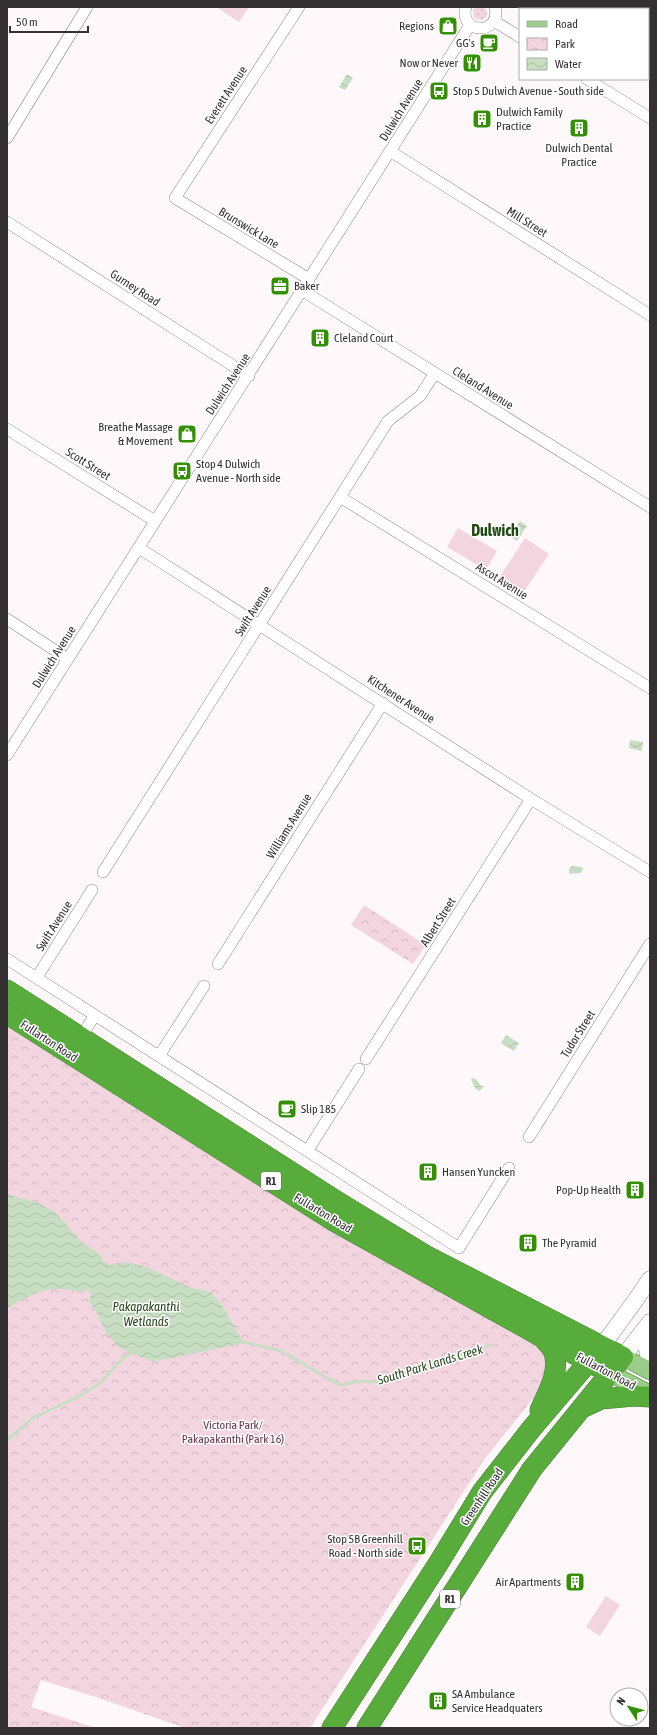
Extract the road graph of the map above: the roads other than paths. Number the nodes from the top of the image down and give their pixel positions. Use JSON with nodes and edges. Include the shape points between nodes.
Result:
{"nodes":[{"id":1,"x":87,"y":7,"type":"edge"},
{"id":2,"x":299,"y":7,"type":"edge"},
{"id":3,"x":466,"y":7,"type":"edge"},
{"id":4,"x":496,"y":7,"type":"edge"},
{"id":5,"x":494,"y":21,"type":"junction"},
{"id":6,"x":470,"y":25,"type":"junction"},
{"id":7,"x":519,"y":36,"type":"edge"},
{"id":8,"x":589,"y":80,"type":"edge"},
{"id":9,"x":650,"y":118,"type":"edge"},
{"id":10,"x":7,"y":138,"type":"edge"},
{"id":11,"x":390,"y":151,"type":"junction"},
{"id":12,"x":176,"y":198,"type":"joint"},
{"id":13,"x":7,"y":222,"type":"edge"},
{"id":14,"x":309,"y":279,"type":"junction"},
{"id":15,"x":302,"y":291,"type":"junction"},
{"id":16,"x":650,"y":315,"type":"edge"},
{"id":17,"x":435,"y":373,"type":"junction"},
{"id":18,"x":249,"y":376,"type":"junction"},
{"id":19,"x":7,"y":428,"type":"edge"},
{"id":20,"x":340,"y":497,"type":"junction"},
{"id":21,"x":650,"y":507,"type":"edge"},
{"id":22,"x":156,"y":521,"type":"junction"},
{"id":23,"x":138,"y":548,"type":"junction"},
{"id":24,"x":7,"y":619,"type":"edge"},
{"id":25,"x":259,"y":624,"type":"junction"},
{"id":26,"x":68,"y":659,"type":"junction"},
{"id":27,"x":650,"y":688,"type":"edge"},
{"id":28,"x":383,"y":702,"type":"junction"},
{"id":29,"x":7,"y":756,"type":"edge"},
{"id":30,"x":531,"y":799,"type":"junction"},
{"id":31,"x":103,"y":872,"type":"dead end"},
{"id":32,"x":650,"y":872,"type":"edge"},
{"id":33,"x":92,"y":890,"type":"dead end"},
{"id":34,"x":650,"y":944,"type":"edge"},
{"id":35,"x":7,"y":959,"type":"edge"},
{"id":36,"x":218,"y":964,"type":"dead end"},
{"id":37,"x":37,"y":977,"type":"junction"},
{"id":38,"x":204,"y":986,"type":"dead end"},
{"id":39,"x":7,"y":990,"type":"edge"},
{"id":40,"x":7,"y":1014,"type":"edge"},
{"id":41,"x":95,"y":1015,"type":"junction"},
{"id":42,"x":81,"y":1037,"type":"junction"},
{"id":43,"x":70,"y":1054,"type":"junction"},
{"id":44,"x":159,"y":1056,"type":"junction"},
{"id":45,"x":366,"y":1059,"type":"dead end"},
{"id":46,"x":359,"y":1069,"type":"dead end"},
{"id":47,"x":529,"y":1137,"type":"dead end"},
{"id":48,"x":308,"y":1150,"type":"junction"},
{"id":49,"x":509,"y":1168,"type":"dead end"},
{"id":50,"x":650,"y":1279,"type":"edge"},
{"id":51,"x":650,"y":1322,"type":"edge"},
{"id":52,"x":650,"y":1328,"type":"edge"},
{"id":53,"x":542,"y":1337,"type":"junction"},
{"id":54,"x":602,"y":1346,"type":"junction"},
{"id":55,"x":623,"y":1357,"type":"junction"},
{"id":56,"x":588,"y":1362,"type":"junction"},
{"id":57,"x":650,"y":1364,"type":"edge"},
{"id":58,"x":650,"y":1371,"type":"edge"},
{"id":59,"x":610,"y":1373,"type":"junction"},
{"id":60,"x":650,"y":1396,"type":"edge"},
{"id":61,"x":582,"y":1408,"type":"junction"},
{"id":62,"x":532,"y":1428,"type":"junction"},
{"id":63,"x":332,"y":1728,"type":"edge"},
{"id":64,"x":367,"y":1728,"type":"edge"}],
"edges":[{"from":1,"to":10,"type":"street"},
{"from":2,"to":12,"type":"street","name":"Everett Avenue"},
{"from":3,"to":6,"type":"street","via":[[466,18]]},
{"from":4,"to":5,"type":"street"},
{"from":5,"to":6,"type":"street","via":[[483,29]]},
{"from":5,"to":7,"type":"street"},
{"from":6,"to":11,"type":"street","name":"Dulwich Avenue"},
{"from":8,"to":9,"type":"street"},
{"from":11,"to":14,"type":"street","name":"Dulwich Avenue"},
{"from":11,"to":16,"type":"street","name":"Mill Street"},
{"from":12,"to":14,"type":"street","name":"Brunswick Lane"},
{"from":13,"to":18,"type":"street","name":"Gurney Road"},
{"from":14,"to":15,"type":"street","name":"Dulwich Avenue"},
{"from":15,"to":17,"type":"street","name":"Cleland Avenue"},
{"from":15,"to":18,"type":"street","name":"Dulwich Avenue"},
{"from":17,"to":20,"type":"street","name":"Swift Avenue","via":[[420,396],[388,421]]},
{"from":17,"to":21,"type":"street","name":"Cleland Avenue"},
{"from":18,"to":22,"type":"street","name":"Dulwich Avenue"},
{"from":19,"to":22,"type":"street","name":"Scott Street"},
{"from":20,"to":25,"type":"street","name":"Swift Avenue"},
{"from":20,"to":27,"type":"street","name":"Ascot Avenue"},
{"from":22,"to":23,"type":"street","name":"Dulwich Avenue"},
{"from":23,"to":25,"type":"street","name":"Kitchener Avenue"},
{"from":23,"to":26,"type":"street","name":"Dulwich Avenue"},
{"from":24,"to":26,"type":"street"},
{"from":25,"to":28,"type":"street","name":"Kitchener Avenue"},
{"from":25,"to":31,"type":"street","name":"Swift Avenue"},
{"from":26,"to":29,"type":"street","name":"Dulwich Avenue"},
{"from":28,"to":30,"type":"street","name":"Kitchener Avenue"},
{"from":28,"to":36,"type":"street","name":"Williams Avenue"},
{"from":30,"to":32,"type":"street","name":"Kitchener Avenue"},
{"from":30,"to":45,"type":"street","name":"Albert Street"},
{"from":33,"to":37,"type":"street","name":"Swift Avenue"},
{"from":34,"to":47,"type":"street","name":"Tudor Street"},
{"from":35,"to":37,"type":"street"},
{"from":37,"to":41,"type":"street"},
{"from":38,"to":44,"type":"street"},
{"from":39,"to":42,"type":"highway","name":"Fullarton Road","number":"R1"},
{"from":40,"to":43,"type":"highway","name":"Fullarton Road","number":"R1"},
{"from":41,"to":42,"type":"street","name":"Fullarton Road"},
{"from":41,"to":44,"type":"street"},
{"from":42,"to":43,"type":"highway"},
{"from":42,"to":54,"type":"highway","name":"Fullarton Road","number":"R1","via":[[425,1255]]},
{"from":43,"to":53,"type":"highway","name":"Fullarton Road","number":"R1","via":[[332,1220]]},
{"from":44,"to":48,"type":"street"},
{"from":46,"to":48,"type":"street"},
{"from":48,"to":49,"type":"street","via":[[459,1248]]},
{"from":50,"to":54,"type":"main road","name":"Greenhill Road","via":[[636,1302]]},
{"from":51,"to":55,"type":"main road"},
{"from":52,"to":57,"type":"main road","via":[[647,1349]]},
{"from":53,"to":56,"type":"highway","name":"Fullarton Road","number":"R1"},
{"from":53,"to":62,"type":"highway","number":"R1","via":[[553,1351],[555,1375]]},
{"from":54,"to":55,"type":"highway","name":"Fullarton Road","number":"R1"},
{"from":54,"to":56,"type":"highway","name":"Greenhill Road"},
{"from":55,"to":58,"type":"main road","name":"Fullarton Road"},
{"from":55,"to":59,"type":"highway","number":"R1"},
{"from":56,"to":59,"type":"highway","name":"Fullarton Road"},
{"from":56,"to":62,"type":"highway","name":"Greenhill Road"},
{"from":59,"to":60,"type":"main road","name":"Fullarton Road"},
{"from":59,"to":61,"type":"highway","number":"R1"},
{"from":60,"to":61,"type":"highway","via":[[601,1399]]},
{"from":61,"to":64,"type":"highway","number":"R1","via":[[532,1469]]},
{"from":62,"to":63,"type":"highway","name":"Greenhill Road","number":"R1","via":[[482,1492]]}]}
